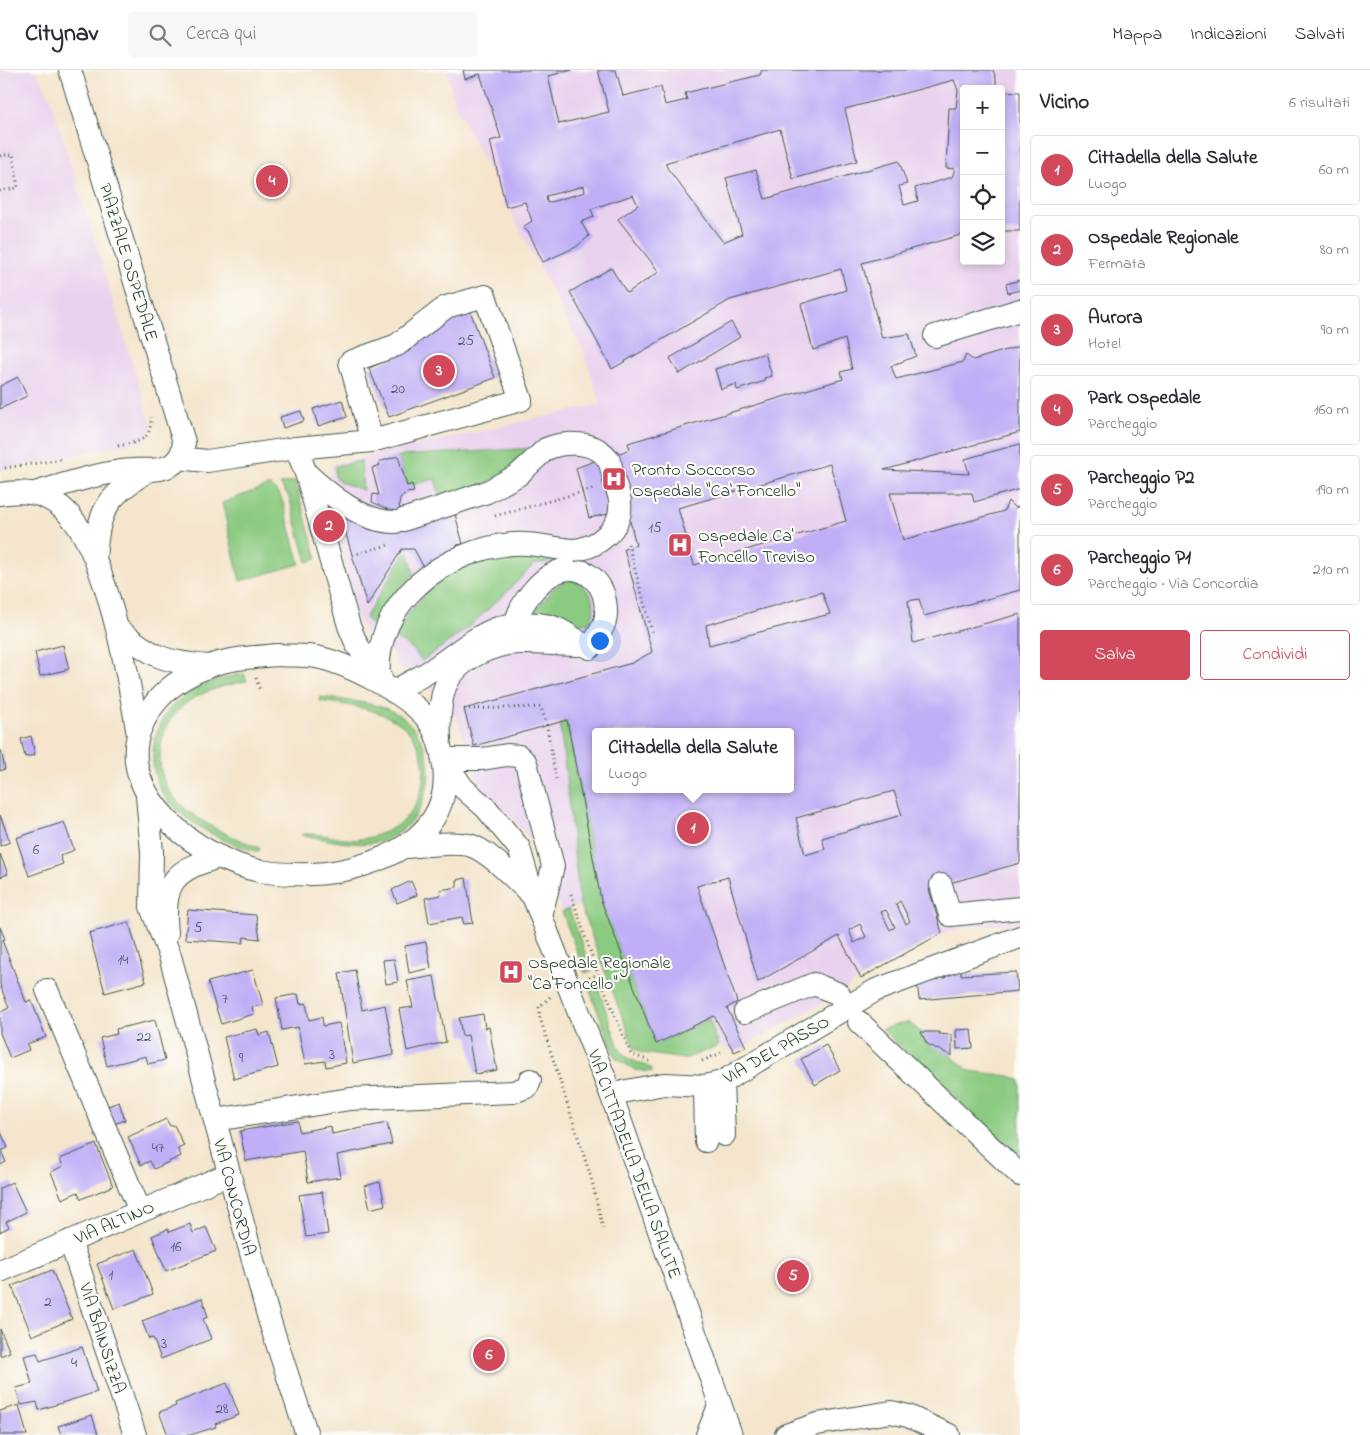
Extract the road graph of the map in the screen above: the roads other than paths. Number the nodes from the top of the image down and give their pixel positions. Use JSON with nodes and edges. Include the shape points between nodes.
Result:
{"nodes":[{"id":1,"x":59,"y":70,"type":"edge"},
{"id":2,"x":70,"y":70,"type":"edge"},
{"id":3,"x":80,"y":102,"type":"junction"},
{"id":4,"x":1020,"y":310,"type":"edge"},
{"id":5,"x":934,"y":336,"type":"dead end"},
{"id":6,"x":372,"y":441,"type":"junction"},
{"id":7,"x":296,"y":448,"type":"junction"},
{"id":8,"x":181,"y":455,"type":"junction"},
{"id":9,"x":148,"y":470,"type":"junction"},
{"id":10,"x":306,"y":474,"type":"junction"},
{"id":11,"x":73,"y":482,"type":"junction"},
{"id":12,"x":35,"y":493,"type":"junction"},
{"id":13,"x":0,"y":494,"type":"edge"},
{"id":14,"x":63,"y":508,"type":"junction"},
{"id":15,"x":95,"y":562,"type":"junction"},
{"id":16,"x":516,"y":622,"type":"junction"},
{"id":17,"x":118,"y":629,"type":"junction"},
{"id":18,"x":584,"y":645,"type":"junction"},
{"id":19,"x":209,"y":666,"type":"junction"},
{"id":20,"x":387,"y":684,"type":"junction"},
{"id":21,"x":138,"y":735,"type":"junction"},
{"id":22,"x":442,"y":752,"type":"junction"},
{"id":23,"x":146,"y":793,"type":"junction"},
{"id":24,"x":406,"y":847,"type":"junction"},
{"id":25,"x":220,"y":857,"type":"junction"},
{"id":26,"x":941,"y":885,"type":"dead end"},
{"id":27,"x":537,"y":906,"type":"junction"},
{"id":28,"x":1020,"y":908,"type":"edge"},
{"id":29,"x":1020,"y":936,"type":"edge"},
{"id":30,"x":170,"y":956,"type":"junction"},
{"id":31,"x":47,"y":990,"type":"dead end"},
{"id":32,"x":842,"y":998,"type":"dead end"},
{"id":33,"x":745,"y":1012,"type":"dead end"},
{"id":34,"x":858,"y":1022,"type":"dead end"},
{"id":35,"x":530,"y":1080,"type":"dead end"},
{"id":36,"x":714,"y":1084,"type":"junction"},
{"id":37,"x":611,"y":1094,"type":"junction"},
{"id":38,"x":215,"y":1120,"type":"junction"},
{"id":39,"x":715,"y":1138,"type":"dead end"},
{"id":40,"x":229,"y":1174,"type":"junction"},
{"id":41,"x":1020,"y":1175,"type":"edge"},
{"id":42,"x":140,"y":1211,"type":"junction"},
{"id":43,"x":70,"y":1241,"type":"junction"},
{"id":44,"x":0,"y":1271,"type":"edge"},
{"id":45,"x":720,"y":1404,"type":"junction"},
{"id":46,"x":135,"y":1435,"type":"edge"},
{"id":47,"x":307,"y":1435,"type":"edge"},
{"id":48,"x":707,"y":1435,"type":"edge"},
{"id":49,"x":731,"y":1435,"type":"edge"},
{"id":50,"x":786,"y":1435,"type":"edge"},
{"id":51,"x":949,"y":1435,"type":"edge"}],
"edges":[{"from":1,"to":3,"type":"street"},
{"from":2,"to":3,"type":"street","name":"PIAZZALE OSPEDALE"},
{"from":3,"to":8,"type":"street","name":"PIAZZALE OSPEDALE","via":[[181,429],[184,442]]},
{"from":4,"to":5,"type":"street"},
{"from":6,"to":6,"type":"street","via":[[521,400],[485,296],[446,307],[397,345],[350,362]]},
{"from":6,"to":7,"type":"street"},
{"from":7,"to":8,"type":"street","via":[[207,461],[187,459]]},
{"from":7,"to":10,"type":"street"},
{"from":8,"to":9,"type":"street","via":[[169,466]]},
{"from":9,"to":11,"type":"street"},
{"from":9,"to":15,"type":"street","via":[[123,487],[108,504],[98,524]]},
{"from":10,"to":20,"type":"street","via":[[349,626],[358,645]]},
{"from":10,"to":20,"type":"street","bridge":true,"via":[[330,495],[376,520],[399,521],[487,492],[518,475],[554,445],[575,443],[602,453],[609,461],[620,502],[618,520],[600,541],[574,550],[513,544],[471,553],[434,570],[408,595],[391,621],[379,652]]},
{"from":11,"to":12,"type":"street"},
{"from":11,"to":14,"type":"street","via":[[66,493]]},
{"from":12,"to":13,"type":"street"},
{"from":12,"to":14,"type":"street"},
{"from":14,"to":15,"type":"street","via":[[87,542]]},
{"from":15,"to":17,"type":"street"},
{"from":16,"to":18,"type":"street","via":[[552,626]]},
{"from":16,"to":18,"type":"street","via":[[523,604],[547,578],[565,569],[585,573],[600,585],[606,620],[590,648]]},
{"from":16,"to":20,"type":"street","via":[[486,632],[433,669]]},
{"from":17,"to":19,"type":"street","via":[[160,658]]},
{"from":17,"to":21,"type":"street"},
{"from":18,"to":22,"type":"street","via":[[501,645],[463,664],[445,686],[439,718]]},
{"from":19,"to":20,"type":"street","via":[[278,655],[315,657],[350,667]]},
{"from":19,"to":21,"type":"street","via":[[169,687],[149,709]]},
{"from":20,"to":22,"type":"street","via":[[427,719]]},
{"from":21,"to":23,"type":"street","via":[[136,758]]},
{"from":22,"to":24,"type":"street","via":[[445,776],[440,807],[427,828]]},
{"from":22,"to":27,"type":"street","name":"VIA CITTADELLA DELLA SALUTE","via":[[463,788],[486,808],[520,848]]},
{"from":22,"to":27,"type":"street","via":[[482,759],[507,754],[519,756],[526,763],[553,866]]},
{"from":23,"to":25,"type":"street","via":[[158,812],[173,826]]},
{"from":23,"to":30,"type":"street","name":"VIA CONCORDIA","via":[[152,852],[151,907]]},
{"from":24,"to":25,"type":"street","via":[[367,865],[304,875],[259,870]]},
{"from":24,"to":27,"type":"street","name":"VIA CITTADELLA DELLA SALUTE","via":[[470,845],[483,852]]},
{"from":25,"to":30,"type":"street","name":"VIA CONCORDIA","via":[[187,868],[172,884],[166,904]]},
{"from":26,"to":28,"type":"street","via":[[950,915]]},
{"from":27,"to":37,"type":"street","name":"VIA CITTADELLA DELLA SALUTE"},
{"from":29,"to":36,"type":"street","name":"VIA DEL PASSO","via":[[876,990]]},
{"from":30,"to":38,"type":"street","name":"VIA CONCORDIA"},
{"from":31,"to":42,"type":"street"},
{"from":32,"to":33,"type":"street","via":[[814,984]]},
{"from":34,"to":41,"type":"street"},
{"from":35,"to":38,"type":"street","via":[[527,1086],[513,1092],[350,1099]]},
{"from":36,"to":37,"type":"street","name":"VIA DEL PASSO","via":[[664,1084]]},
{"from":36,"to":39,"type":"street"},
{"from":37,"to":45,"type":"street","name":"VIA CITTADELLA DELLA SALUTE"},
{"from":38,"to":40,"type":"street","name":"VIA CONCORDIA"},
{"from":40,"to":42,"type":"street","name":"VIA ALTINO"},
{"from":40,"to":47,"type":"street","name":"VIA CONCORDIA","via":[[268,1320]]},
{"from":42,"to":43,"type":"street","name":"VIA ALTINO"},
{"from":43,"to":44,"type":"street","name":"VIA ALTINO"},
{"from":43,"to":46,"type":"street","name":"VIA BAINSIZZA"},
{"from":45,"to":48,"type":"street"},
{"from":45,"to":49,"type":"street","name":"VIA CITTADELLA DELLA SALUTE"},
{"from":50,"to":51,"type":"street","via":[[817,1424],[891,1412],[908,1416]]}]}
